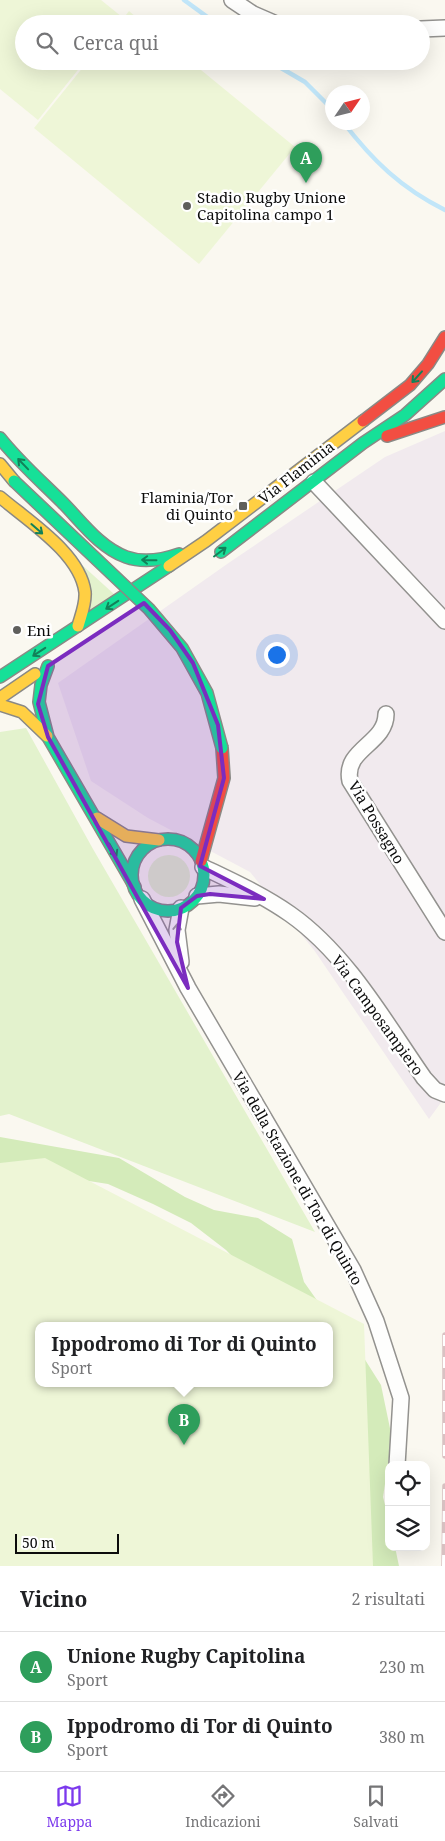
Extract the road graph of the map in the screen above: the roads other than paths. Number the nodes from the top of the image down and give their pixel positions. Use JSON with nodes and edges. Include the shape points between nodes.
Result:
{"nodes":[{"id":1,"x":232,"y":0,"type":"edge"},
{"id":2,"x":255,"y":15,"type":"edge"},
{"id":3,"x":445,"y":28,"type":"edge"},
{"id":4,"x":430,"y":29,"type":"edge"},
{"id":5,"x":445,"y":338,"type":"edge"},
{"id":6,"x":445,"y":380,"type":"edge"},
{"id":7,"x":444,"y":418,"type":"edge"},
{"id":8,"x":0,"y":438,"type":"edge"},
{"id":9,"x":363,"y":443,"type":"junction"},
{"id":10,"x":0,"y":464,"type":"edge"},
{"id":11,"x":0,"y":469,"type":"edge"},
{"id":12,"x":14,"y":481,"type":"junction"},
{"id":13,"x":314,"y":482,"type":"junction"},
{"id":14,"x":0,"y":497,"type":"edge"},
{"id":15,"x":196,"y":548,"type":"junction"},
{"id":16,"x":210,"y":559,"type":"dead end"},
{"id":17,"x":156,"y":595,"type":"dead end"},
{"id":18,"x":131,"y":612,"type":"dead end"},
{"id":19,"x":445,"y":621,"type":"edge"},
{"id":20,"x":78,"y":626,"type":"junction"},
{"id":21,"x":0,"y":677,"type":"edge"},
{"id":22,"x":0,"y":698,"type":"edge"},
{"id":23,"x":0,"y":705,"type":"edge"},
{"id":24,"x":386,"y":714,"type":"dead end"},
{"id":25,"x":48,"y":737,"type":"junction"},
{"id":26,"x":216,"y":809,"type":"junction"},
{"id":27,"x":91,"y":812,"type":"junction"},
{"id":28,"x":200,"y":825,"type":"dead end"},
{"id":29,"x":184,"y":834,"type":"dead end"},
{"id":30,"x":170,"y":839,"type":"junction"},
{"id":31,"x":158,"y":840,"type":"junction"},
{"id":32,"x":202,"y":864,"type":"junction"},
{"id":33,"x":138,"y":893,"type":"junction"},
{"id":34,"x":196,"y":896,"type":"junction"},
{"id":35,"x":264,"y":899,"type":"junction"},
{"id":36,"x":181,"y":908,"type":"junction"},
{"id":37,"x":445,"y":932,"type":"edge"},
{"id":38,"x":188,"y":988,"type":"junction"},
{"id":39,"x":445,"y":1094,"type":"edge"},
{"id":40,"x":397,"y":1461,"type":"edge"}],
"edges":[{"from":1,"to":2,"type":"street"},
{"from":3,"to":4,"type":"street"},
{"from":5,"to":15,"type":"main road","name":"Via Flaminia","one_way":true,"via":[[410,384]]},
{"from":6,"to":9,"type":"main road","name":"Via Flaminia","via":[[405,415]]},
{"from":7,"to":9,"type":"main road"},
{"from":15,"to":8,"type":"main road","one_way":true,"via":[[156,560],[134,559],[115,552],[36,478]]},
{"from":9,"to":13,"type":"main road","name":"Via Flaminia"},
{"from":10,"to":12,"type":"main road"},
{"from":11,"to":12,"type":"main road"},
{"from":12,"to":26,"type":"main road","bridge":true,"via":[[170,630],[203,682],[222,748],[224,778]]},
{"from":16,"to":13,"type":"main road","name":"Via Flaminia","one_way":true},
{"from":13,"to":19,"type":"street","name":"Via Flaminia"},
{"from":14,"to":20,"type":"main road","one_way":true,"via":[[67,554],[78,570],[86,595]]},
{"from":15,"to":20,"type":"main road","name":"Via Flaminia","one_way":true},
{"from":17,"to":18,"type":"main road"},
{"from":20,"to":21,"type":"main road","name":"Via Flaminia","one_way":true},
{"from":22,"to":25,"type":"main road","via":[[52,663],[38,697]]},
{"from":23,"to":25,"type":"main road","via":[[22,712]]},
{"from":24,"to":37,"type":"street","name":"Via Possagno","via":[[383,729],[352,760],[348,773]]},
{"from":25,"to":27,"type":"main road"},
{"from":26,"to":28,"type":"main road"},
{"from":26,"to":32,"type":"main road"},
{"from":27,"to":31,"type":"main road","via":[[124,836],[140,841]]},
{"from":27,"to":33,"type":"main road","one_way":true},
{"from":29,"to":30,"type":"main road"},
{"from":30,"to":31,"type":"main road"},
{"from":30,"to":32,"type":"main road","via":[[187,844]]},
{"from":31,"to":33,"type":"main road","via":[[137,856],[132,871]]},
{"from":32,"to":34,"type":"main road","via":[[203,880]]},
{"from":32,"to":35,"type":"street","name":"Via Camposampiero"},
{"from":33,"to":36,"type":"main road","via":[[160,910]]},
{"from":33,"to":38,"type":"street","name":"Via della Stazione di Tor di Quinto"},
{"from":34,"to":35,"type":"street","name":"Via Camposampiero","via":[[219,894]]},
{"from":34,"to":36,"type":"main road"},
{"from":35,"to":39,"type":"street","name":"Via Camposampiero","via":[[312,931],[331,951],[431,1087]]},
{"from":38,"to":36,"type":"street","name":"Via della Stazione di Tor di Quinto","one_way":true,"via":[[176,942]]},
{"from":38,"to":40,"type":"street","name":"Via della Stazione di Tor di Quinto","via":[[353,1270],[372,1313],[401,1398]]}]}
